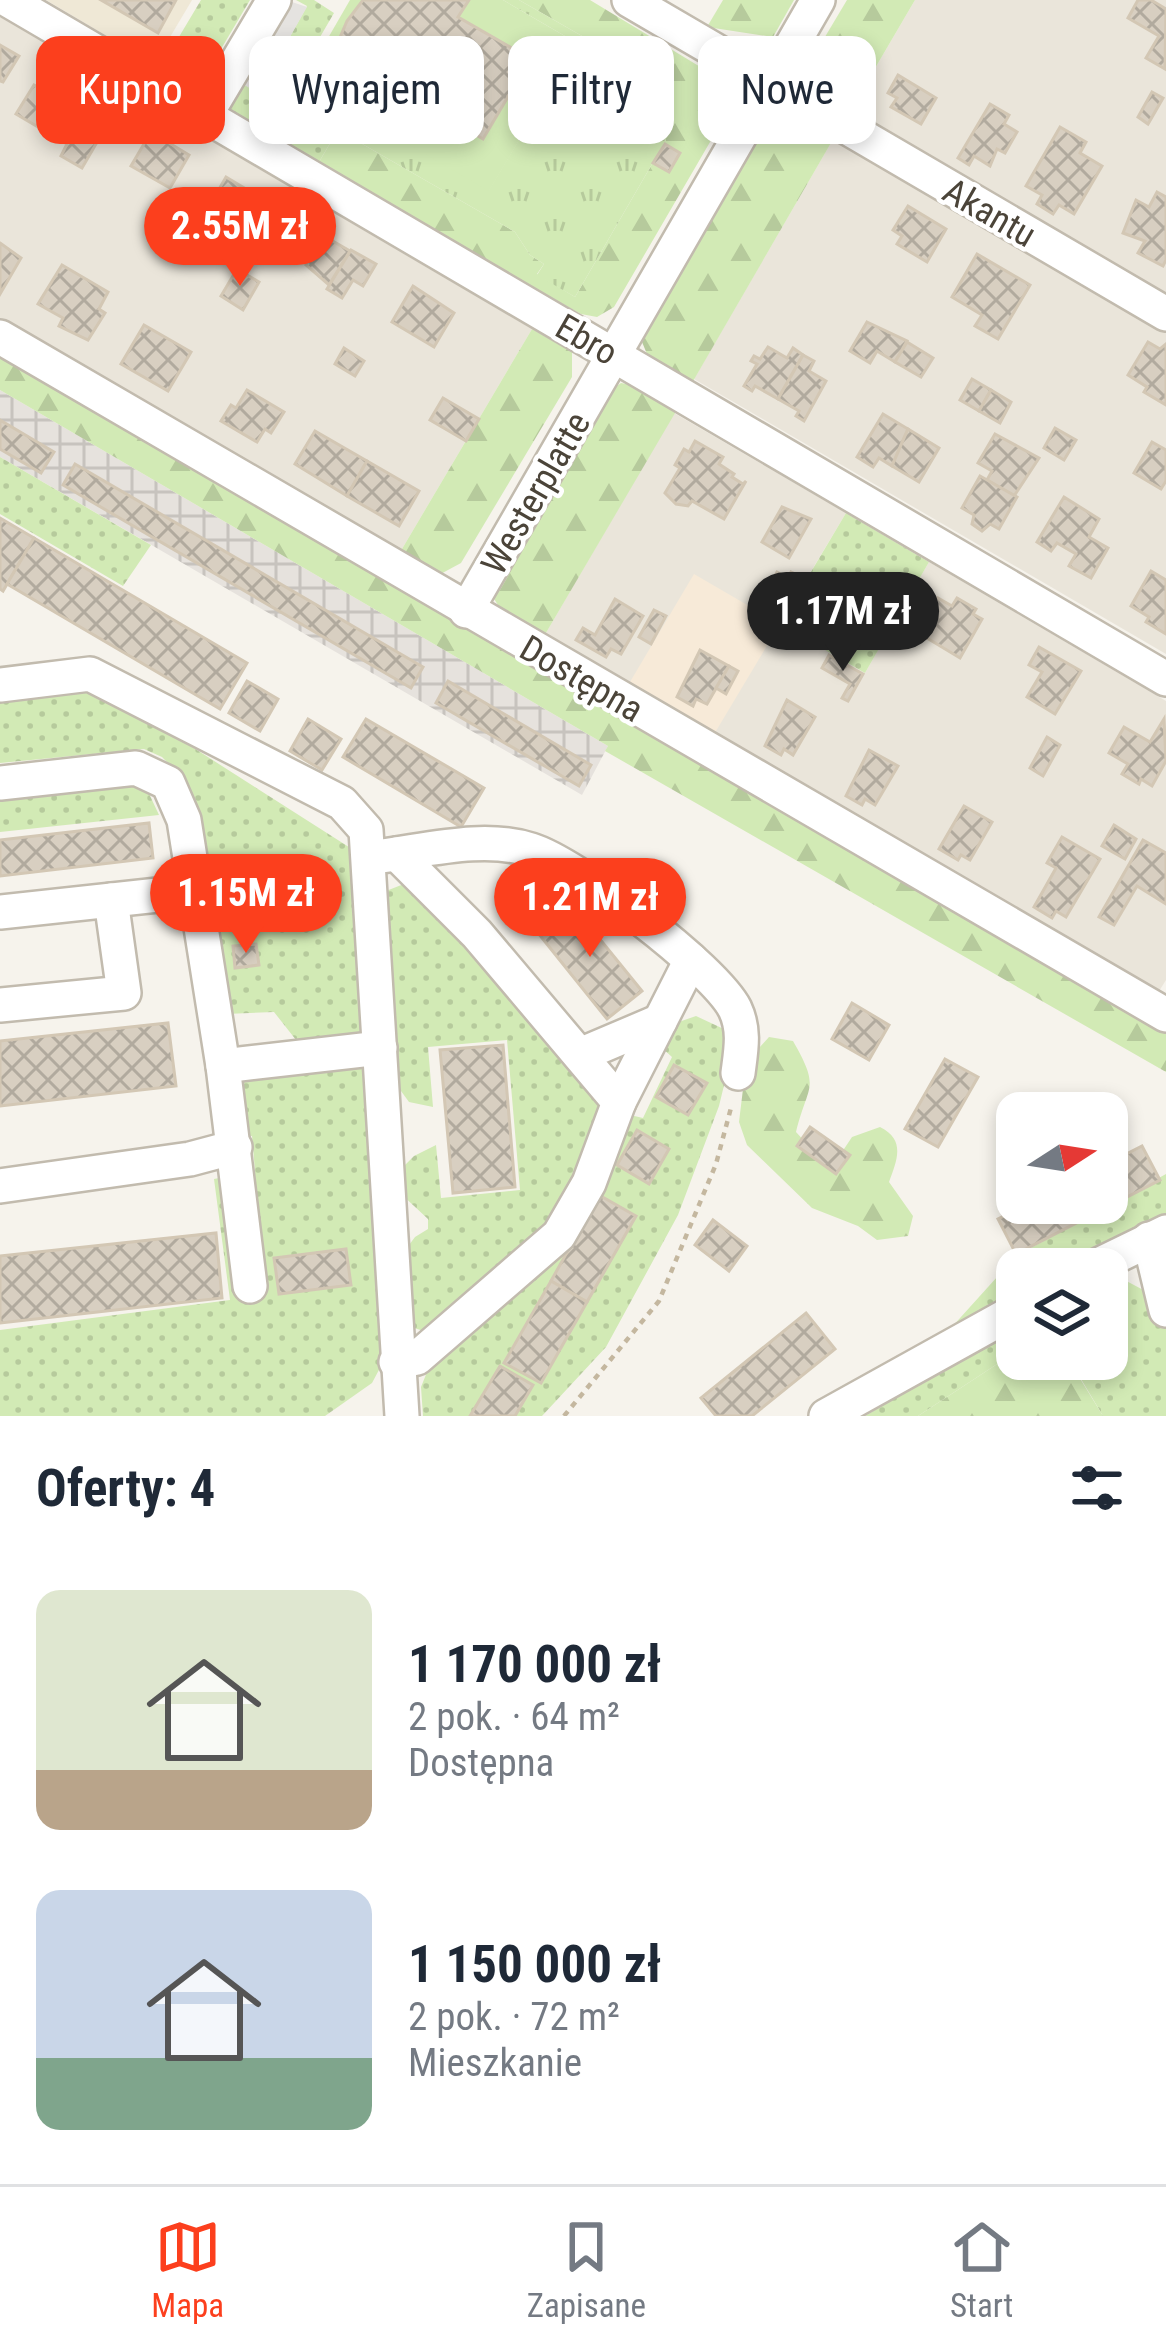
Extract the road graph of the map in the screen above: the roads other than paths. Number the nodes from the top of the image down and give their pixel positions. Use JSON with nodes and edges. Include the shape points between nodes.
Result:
{"nodes":[{"id":1,"x":8,"y":0,"type":"edge"},
{"id":2,"x":274,"y":0,"type":"edge"},
{"id":3,"x":629,"y":0,"type":"edge"},
{"id":4,"x":818,"y":0,"type":"edge"},
{"id":5,"x":69,"y":36,"type":"edge"},
{"id":6,"x":797,"y":36,"type":"edge"},
{"id":7,"x":698,"y":41,"type":"edge"},
{"id":8,"x":225,"y":82,"type":"edge"},
{"id":9,"x":225,"y":128,"type":"edge"},
{"id":10,"x":734,"y":144,"type":"edge"},
{"id":11,"x":874,"y":144,"type":"edge"},
{"id":12,"x":1166,"y":314,"type":"edge"},
{"id":13,"x":0,"y":338,"type":"edge"},
{"id":14,"x":614,"y":355,"type":"junction"},
{"id":15,"x":466,"y":611,"type":"junction"},
{"id":16,"x":1166,"y":679,"type":"edge"},
{"id":17,"x":0,"y":685,"type":"edge"},
{"id":18,"x":0,"y":782,"type":"edge"},
{"id":19,"x":383,"y":856,"type":"junction"},
{"id":20,"x":195,"y":891,"type":"junction"},
{"id":21,"x":111,"y":900,"type":"junction"},
{"id":22,"x":0,"y":912,"type":"edge"},
{"id":23,"x":691,"y":960,"type":"junction"},
{"id":24,"x":0,"y":1005,"type":"edge"},
{"id":25,"x":1166,"y":1015,"type":"edge"},
{"id":26,"x":660,"y":1021,"type":"junction"},
{"id":27,"x":380,"y":1048,"type":"junction"},
{"id":28,"x":580,"y":1055,"type":"junction"},
{"id":29,"x":223,"y":1066,"type":"junction"},
{"id":30,"x":738,"y":1073,"type":"road end"},
{"id":31,"x":619,"y":1102,"type":"junction"},
{"id":32,"x":235,"y":1147,"type":"junction"},
{"id":33,"x":0,"y":1186,"type":"edge"},
{"id":34,"x":1157,"y":1235,"type":"edge"},
{"id":35,"x":1128,"y":1250,"type":"edge"},
{"id":36,"x":250,"y":1286,"type":"dead end"},
{"id":37,"x":1166,"y":1310,"type":"edge"},
{"id":38,"x":996,"y":1322,"type":"edge"},
{"id":39,"x":396,"y":1362,"type":"junction"},
{"id":40,"x":402,"y":1416,"type":"edge"},
{"id":41,"x":826,"y":1416,"type":"edge"}],
"edges":[{"from":1,"to":5,"type":"street","name":"Ebro"},
{"from":2,"to":8,"type":"street"},
{"from":3,"to":7,"type":"street","name":"Akantu"},
{"from":4,"to":6,"type":"street","name":"Westerplatte"},
{"from":9,"to":14,"type":"street","name":"Ebro"},
{"from":10,"to":14,"type":"street","name":"Westerplatte"},
{"from":11,"to":12,"type":"street","name":"Akantu"},
{"from":13,"to":15,"type":"street","name":"Dostępna"},
{"from":14,"to":15,"type":"street","name":"Westerplatte"},
{"from":14,"to":16,"type":"street","name":"Ebro"},
{"from":15,"to":25,"type":"street","name":"Dostępna"},
{"from":17,"to":19,"type":"street","via":[[90,674],[342,803]]},
{"from":18,"to":20,"type":"street","via":[[136,768],[168,783],[184,820]]},
{"from":19,"to":23,"type":"street","via":[[458,845],[530,849],[572,869]]},
{"from":19,"to":27,"type":"street"},
{"from":19,"to":28,"type":"street","via":[[477,934]]},
{"from":20,"to":21,"type":"street"},
{"from":20,"to":29,"type":"street"},
{"from":21,"to":22,"type":"street"},
{"from":21,"to":24,"type":"street","via":[[124,993]]},
{"from":23,"to":26,"type":"street"},
{"from":23,"to":30,"type":"street","via":[[737,1014]]},
{"from":26,"to":28,"type":"street"},
{"from":26,"to":31,"type":"street"},
{"from":27,"to":29,"type":"street"},
{"from":27,"to":39,"type":"street"},
{"from":28,"to":31,"type":"street"},
{"from":29,"to":32,"type":"street"},
{"from":31,"to":39,"type":"street","via":[[559,1235],[417,1358]]},
{"from":32,"to":33,"type":"street"},
{"from":32,"to":36,"type":"street"},
{"from":34,"to":35,"type":"street"},
{"from":34,"to":37,"type":"street"},
{"from":38,"to":41,"type":"street"},
{"from":39,"to":40,"type":"street"}]}
